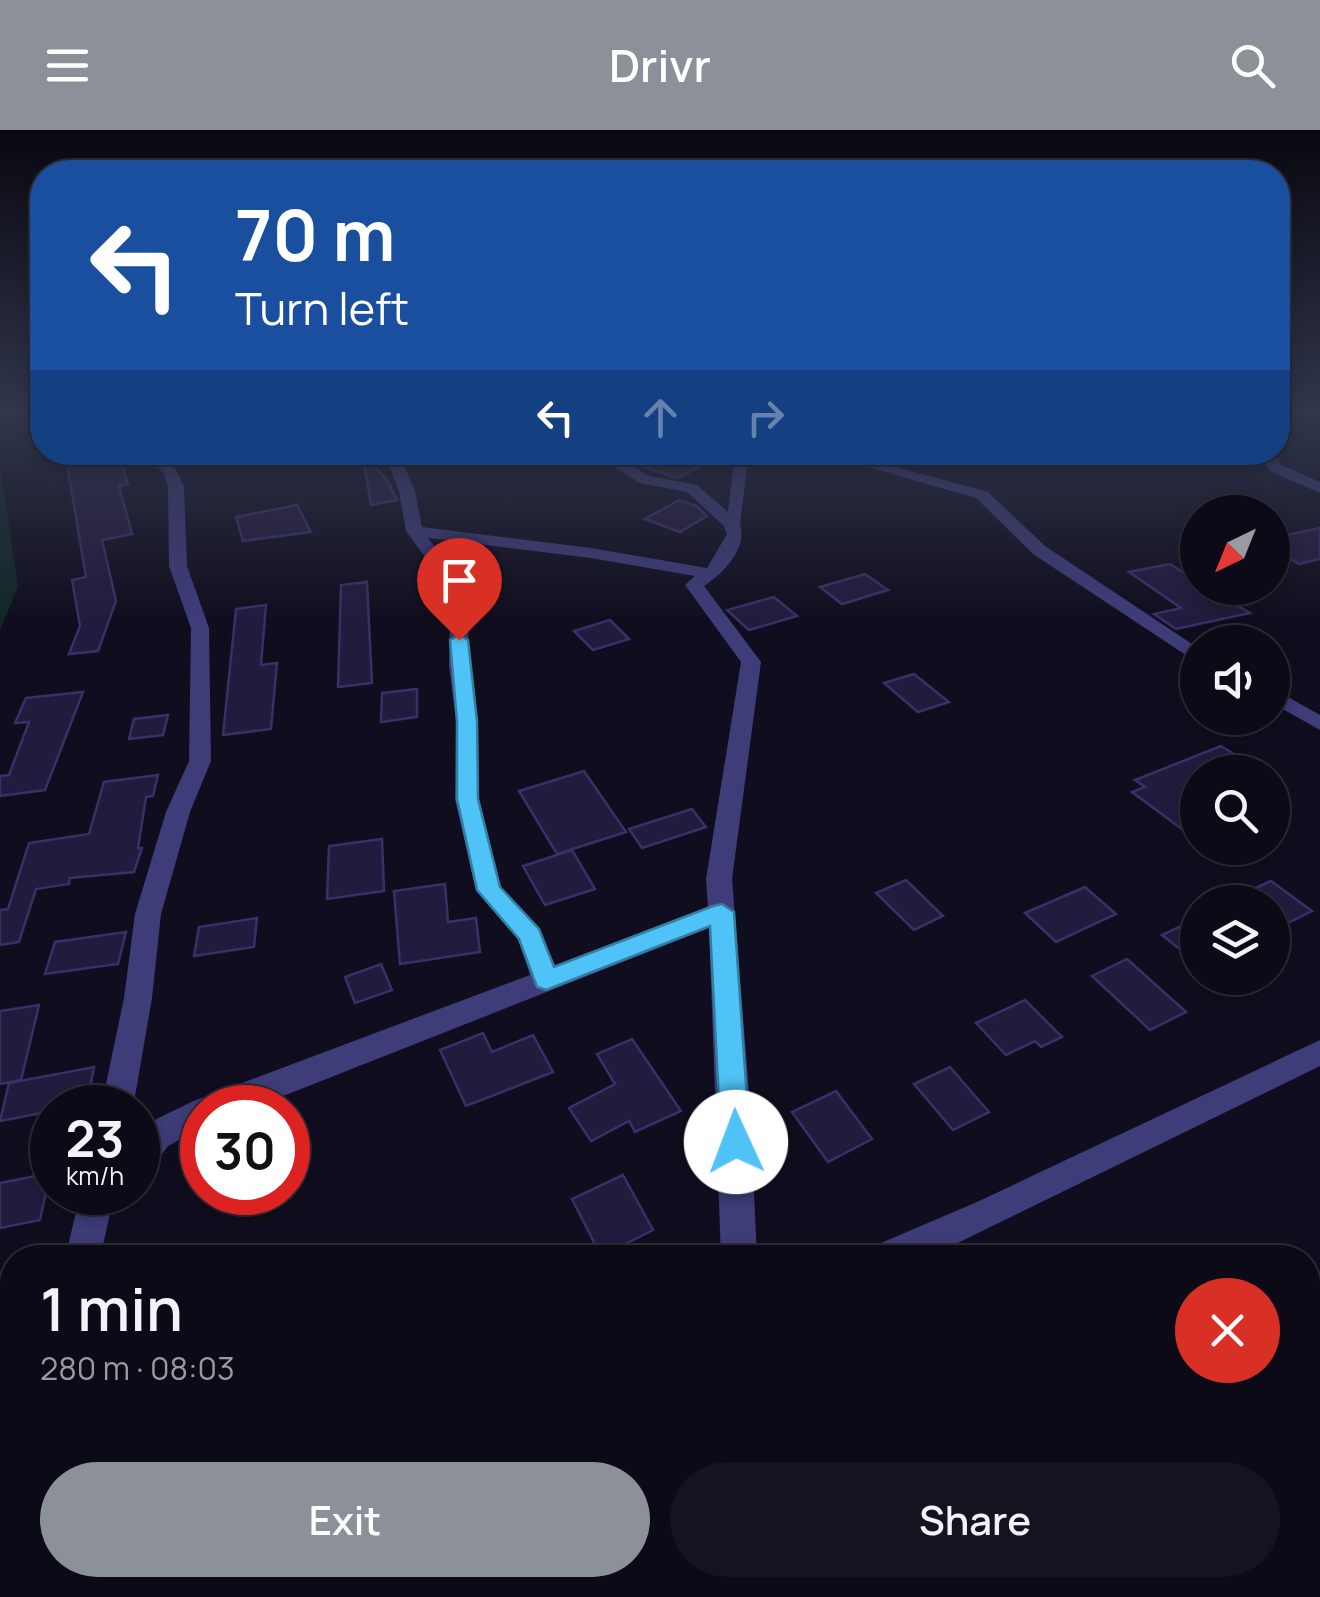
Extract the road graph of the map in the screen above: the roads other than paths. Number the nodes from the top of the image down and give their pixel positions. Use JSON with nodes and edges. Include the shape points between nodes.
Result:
{"nodes":[{"id":1,"x":175,"y":483,"type":"edge"},
{"id":2,"x":404,"y":483,"type":"edge"},
{"id":3,"x":665,"y":483,"type":"edge"},
{"id":4,"x":739,"y":483,"type":"edge"},
{"id":5,"x":942,"y":483,"type":"edge"},
{"id":6,"x":732,"y":524,"type":"junction"},
{"id":7,"x":414,"y":531,"type":"junction"},
{"id":8,"x":711,"y":574,"type":"junction"},
{"id":9,"x":1180,"y":645,"type":"edge"},
{"id":10,"x":1290,"y":705,"type":"edge"},
{"id":11,"x":1320,"y":724,"type":"edge"},
{"id":12,"x":722,"y":912,"type":"junction"},
{"id":13,"x":546,"y":980,"type":"junction"},
{"id":14,"x":1320,"y":1052,"type":"edge"},
{"id":15,"x":121,"y":1085,"type":"edge"},
{"id":16,"x":275,"y":1085,"type":"edge"},
{"id":17,"x":96,"y":1215,"type":"edge"},
{"id":18,"x":86,"y":1245,"type":"edge"},
{"id":19,"x":739,"y":1245,"type":"edge"},
{"id":20,"x":916,"y":1245,"type":"edge"}],
"edges":[{"from":1,"to":15,"type":"street","via":[[178,566],[200,628],[200,761],[148,914]]},
{"from":2,"to":7,"type":"street"},
{"from":3,"to":6,"type":"street","via":[[692,488]]},
{"from":4,"to":6,"type":"street"},
{"from":5,"to":9,"type":"street","via":[[982,494],[1038,550]]},
{"from":6,"to":8,"type":"street","via":[[727,553]]},
{"from":7,"to":8,"type":"street"},
{"from":7,"to":13,"type":"street","via":[[445,572],[459,616],[467,799],[489,890],[530,935]]},
{"from":8,"to":12,"type":"street","via":[[694,585],[751,662],[720,879]]},
{"from":10,"to":11,"type":"street"},
{"from":12,"to":13,"type":"street"},
{"from":12,"to":19,"type":"street"},
{"from":13,"to":16,"type":"street"},
{"from":14,"to":20,"type":"street"},
{"from":17,"to":18,"type":"street"}]}
